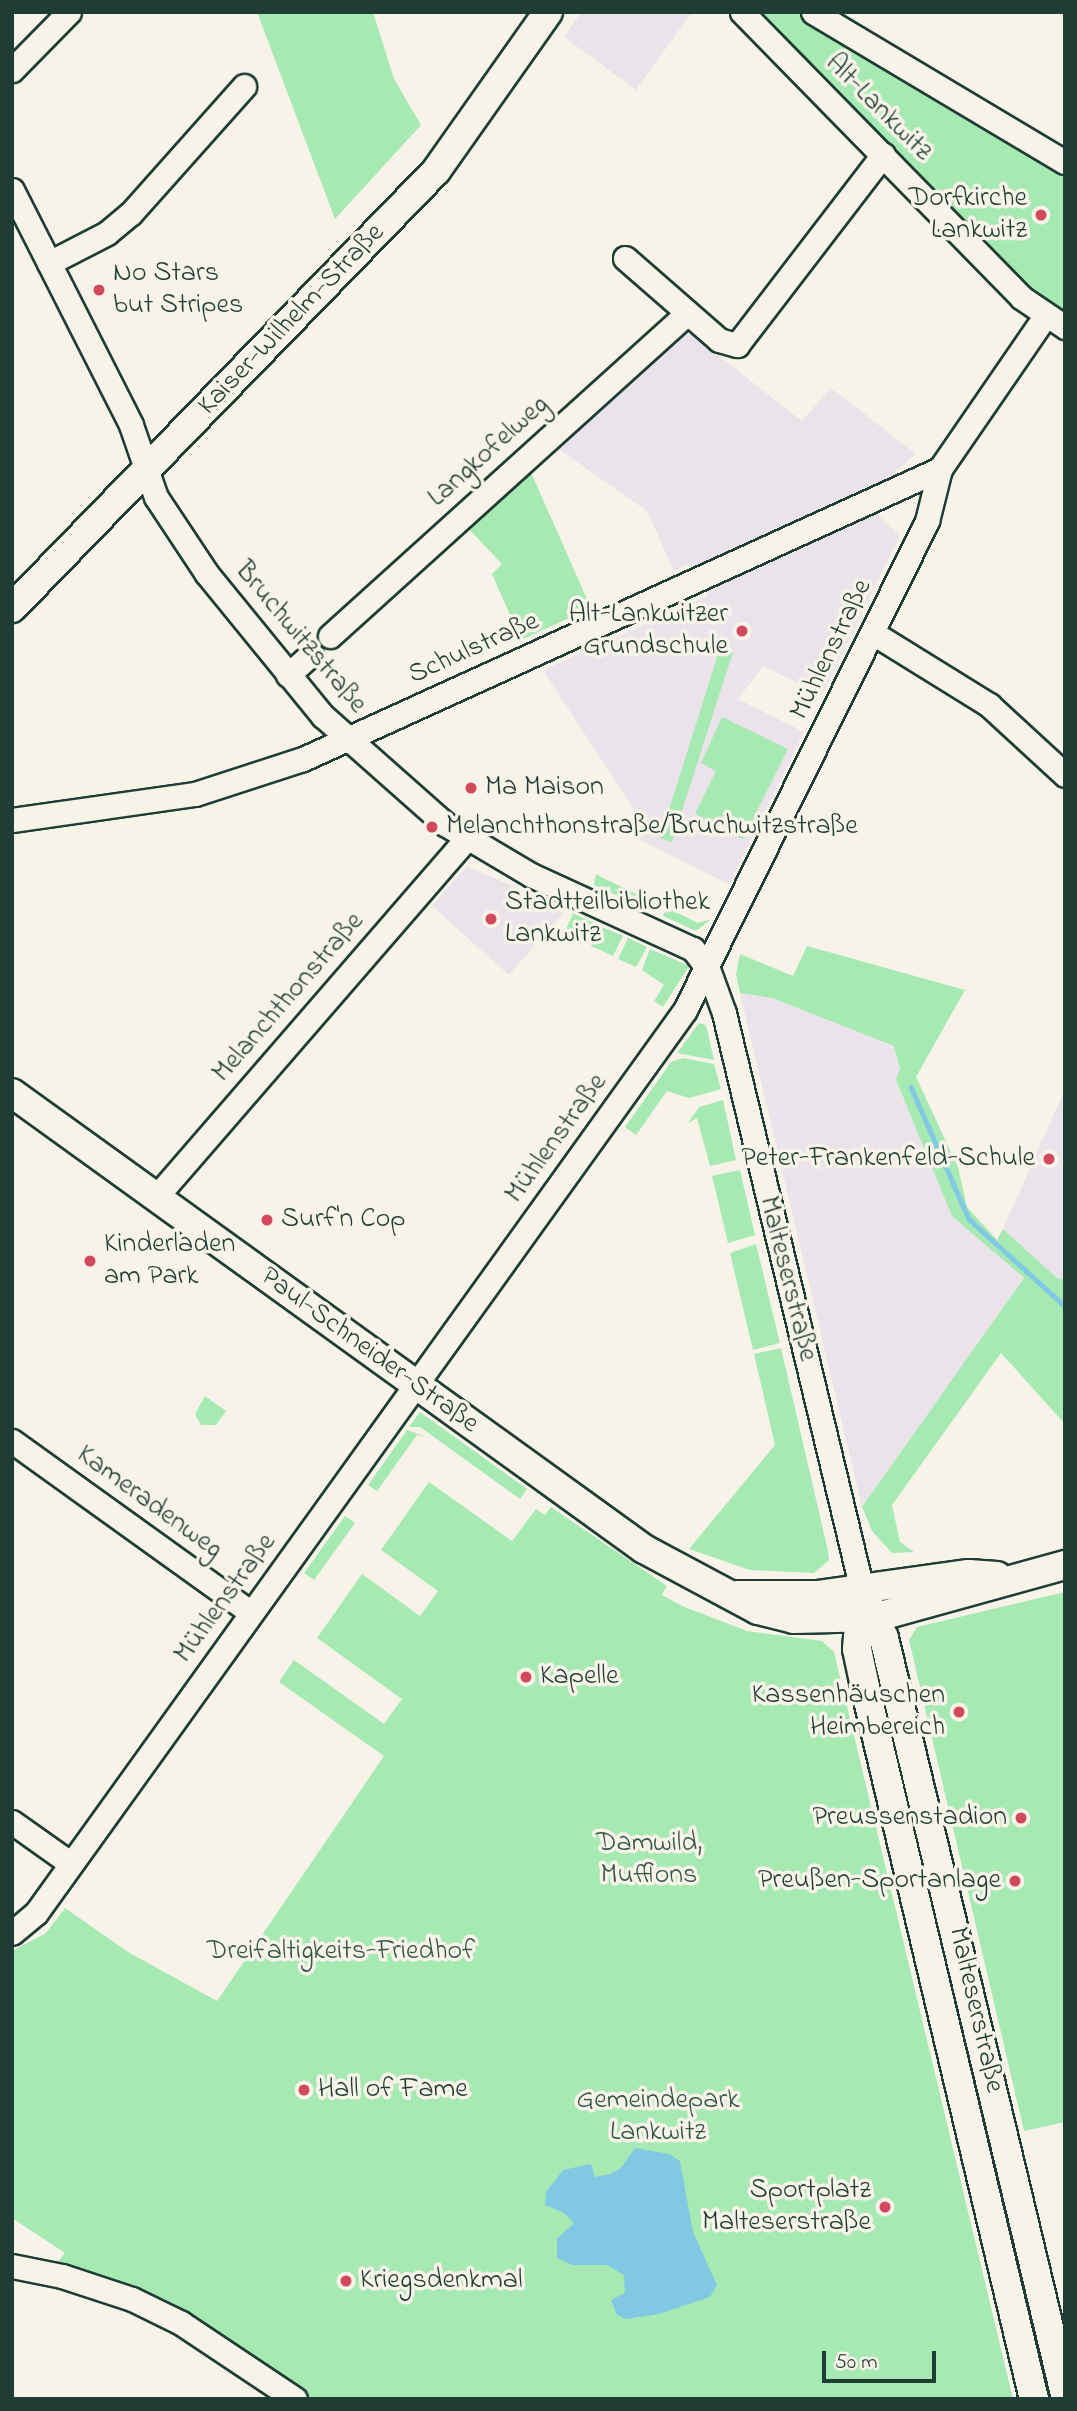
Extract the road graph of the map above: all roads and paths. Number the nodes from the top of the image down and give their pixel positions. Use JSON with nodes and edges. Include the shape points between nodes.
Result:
{"nodes":[{"id":1,"x":69,"y":12,"type":"edge"},
{"id":2,"x":527,"y":12,"type":"edge"},
{"id":3,"x":548,"y":12,"type":"edge"},
{"id":4,"x":742,"y":12,"type":"edge"},
{"id":5,"x":813,"y":12,"type":"edge"},
{"id":6,"x":12,"y":70,"type":"edge"},
{"id":7,"x":244,"y":86,"type":"dead end"},
{"id":8,"x":883,"y":156,"type":"junction"},
{"id":9,"x":1065,"y":162,"type":"edge"},
{"id":10,"x":12,"y":190,"type":"edge"},
{"id":11,"x":625,"y":258,"type":"dead end"},
{"id":12,"x":49,"y":263,"type":"junction"},
{"id":13,"x":687,"y":313,"type":"junction"},
{"id":14,"x":1055,"y":321,"type":"edge"},
{"id":15,"x":142,"y":462,"type":"junction"},
{"id":16,"x":940,"y":469,"type":"junction"},
{"id":17,"x":12,"y":583,"type":"edge"},
{"id":18,"x":12,"y":608,"type":"edge"},
{"id":19,"x":873,"y":633,"type":"junction"},
{"id":20,"x":331,"y":636,"type":"dead end"},
{"id":21,"x":311,"y":654,"type":"dead end"},
{"id":22,"x":288,"y":675,"type":"junction"},
{"id":23,"x":347,"y":740,"type":"junction"},
{"id":24,"x":1065,"y":775,"type":"edge"},
{"id":25,"x":12,"y":820,"type":"edge"},
{"id":26,"x":467,"y":838,"type":"junction"},
{"id":27,"x":708,"y":970,"type":"junction"},
{"id":28,"x":12,"y":1093,"type":"edge"},
{"id":29,"x":156,"y":1197,"type":"junction"},
{"id":30,"x":418,"y":1387,"type":"junction"},
{"id":31,"x":12,"y":1441,"type":"edge"},
{"id":32,"x":1065,"y":1565,"type":"edge"},
{"id":33,"x":1014,"y":1577,"type":"junction"},
{"id":34,"x":862,"y":1590,"type":"junction"},
{"id":35,"x":734,"y":1596,"type":"junction"},
{"id":36,"x":251,"y":1613,"type":"junction"},
{"id":37,"x":868,"y":1618,"type":"junction"},
{"id":38,"x":12,"y":1822,"type":"edge"},
{"id":39,"x":71,"y":1864,"type":"junction"},
{"id":40,"x":12,"y":1933,"type":"edge"},
{"id":41,"x":971,"y":1993,"type":"junction"},
{"id":42,"x":941,"y":2000,"type":"junction"},
{"id":43,"x":12,"y":2266,"type":"edge"},
{"id":44,"x":1065,"y":2394,"type":"edge"},
{"id":45,"x":295,"y":2399,"type":"edge"},
{"id":46,"x":1034,"y":2399,"type":"edge"}],
"edges":[{"from":1,"to":6,"type":"street"},
{"from":2,"to":15,"type":"main road","name":"Kaiser-Wilhelm-Straße","via":[[416,168]]},
{"from":3,"to":15,"type":"main road","name":"Kaiser-Wilhelm-Straße","via":[[436,171]]},
{"from":4,"to":8,"type":"street","name":"Alt-Lankwitz"},
{"from":5,"to":9,"type":"street","name":"Alt-Lankwitz"},
{"from":7,"to":12,"type":"street","via":[[131,214],[107,233]]},
{"from":8,"to":13,"type":"street","via":[[742,342],[725,345]]},
{"from":8,"to":14,"type":"street","name":"Alt-Lankwitz","via":[[1016,292]]},
{"from":10,"to":12,"type":"street","name":"Bruchwitzstraße"},
{"from":11,"to":13,"type":"street"},
{"from":12,"to":15,"type":"street","name":"Bruchwitzstraße","via":[[131,425]]},
{"from":13,"to":20,"type":"street","name":"Langkofelweg"},
{"from":14,"to":16,"type":"street","name":"Mühlenstraße"},
{"from":15,"to":17,"type":"main road","name":"Kaiser-Wilhelm-Straße"},
{"from":15,"to":18,"type":"main road","name":"Kaiser-Wilhelm-Straße"},
{"from":15,"to":22,"type":"street","name":"Bruchwitzstraße","via":[[197,561]]},
{"from":16,"to":19,"type":"street","name":"Mühlenstraße","via":[[927,521]]},
{"from":16,"to":23,"type":"street","name":"Schulstraße"},
{"from":19,"to":24,"type":"street","via":[[989,705]]},
{"from":19,"to":27,"type":"street","name":"Mühlenstraße"},
{"from":21,"to":22,"type":"street"},
{"from":22,"to":23,"type":"street","name":"Bruchwitzstraße"},
{"from":23,"to":25,"type":"street","name":"Schulstraße","via":[[195,794]]},
{"from":23,"to":26,"type":"street","name":"Bruchwitzstraße","via":[[400,788]]},
{"from":26,"to":27,"type":"street","name":"Bruchwitzstraße","via":[[531,875],[693,949]]},
{"from":26,"to":29,"type":"street","name":"Melanchthonstraße"},
{"from":27,"to":30,"type":"street","name":"Mühlenstraße","via":[[685,1010]]},
{"from":27,"to":34,"type":"street","name":"Malteserstraße","via":[[724,1013]]},
{"from":28,"to":29,"type":"main road","name":"Paul-Schneider-Straße"},
{"from":29,"to":30,"type":"main road","name":"Paul-Schneider-Straße"},
{"from":30,"to":35,"type":"main road","name":"Paul-Schneider-Straße","via":[[644,1549],[678,1571]]},
{"from":30,"to":36,"type":"street","name":"Mühlenstraße"},
{"from":31,"to":36,"type":"street","name":"Kameradenweg"},
{"from":32,"to":33,"type":"main road"},
{"from":33,"to":34,"type":"main road","name":"Paul-Schneider-Straße","via":[[970,1574]]},
{"from":33,"to":37,"type":"main road","name":"Paul-Schneider-Straße"},
{"from":34,"to":35,"type":"main road","name":"Paul-Schneider-Straße"},
{"from":34,"to":37,"type":"main road","name":"Malteserstraße"},
{"from":35,"to":37,"type":"main road","name":"Paul-Schneider-Straße","via":[[758,1610],[794,1619]]},
{"from":36,"to":39,"type":"street","name":"Mühlenstraße"},
{"from":37,"to":41,"type":"main road","name":"Malteserstraße"},
{"from":37,"to":42,"type":"main road","name":"Malteserstraße","via":[[857,1650]]},
{"from":38,"to":39,"type":"street"},
{"from":39,"to":40,"type":"street","name":"Mühlenstraße","via":[[36,1913]]},
{"from":41,"to":42,"type":"main road"},
{"from":41,"to":44,"type":"main road","name":"Malteserstraße"},
{"from":42,"to":46,"type":"main road","name":"Malteserstraße"},
{"from":43,"to":45,"type":"street","via":[[132,2298],[181,2323]]}]}
